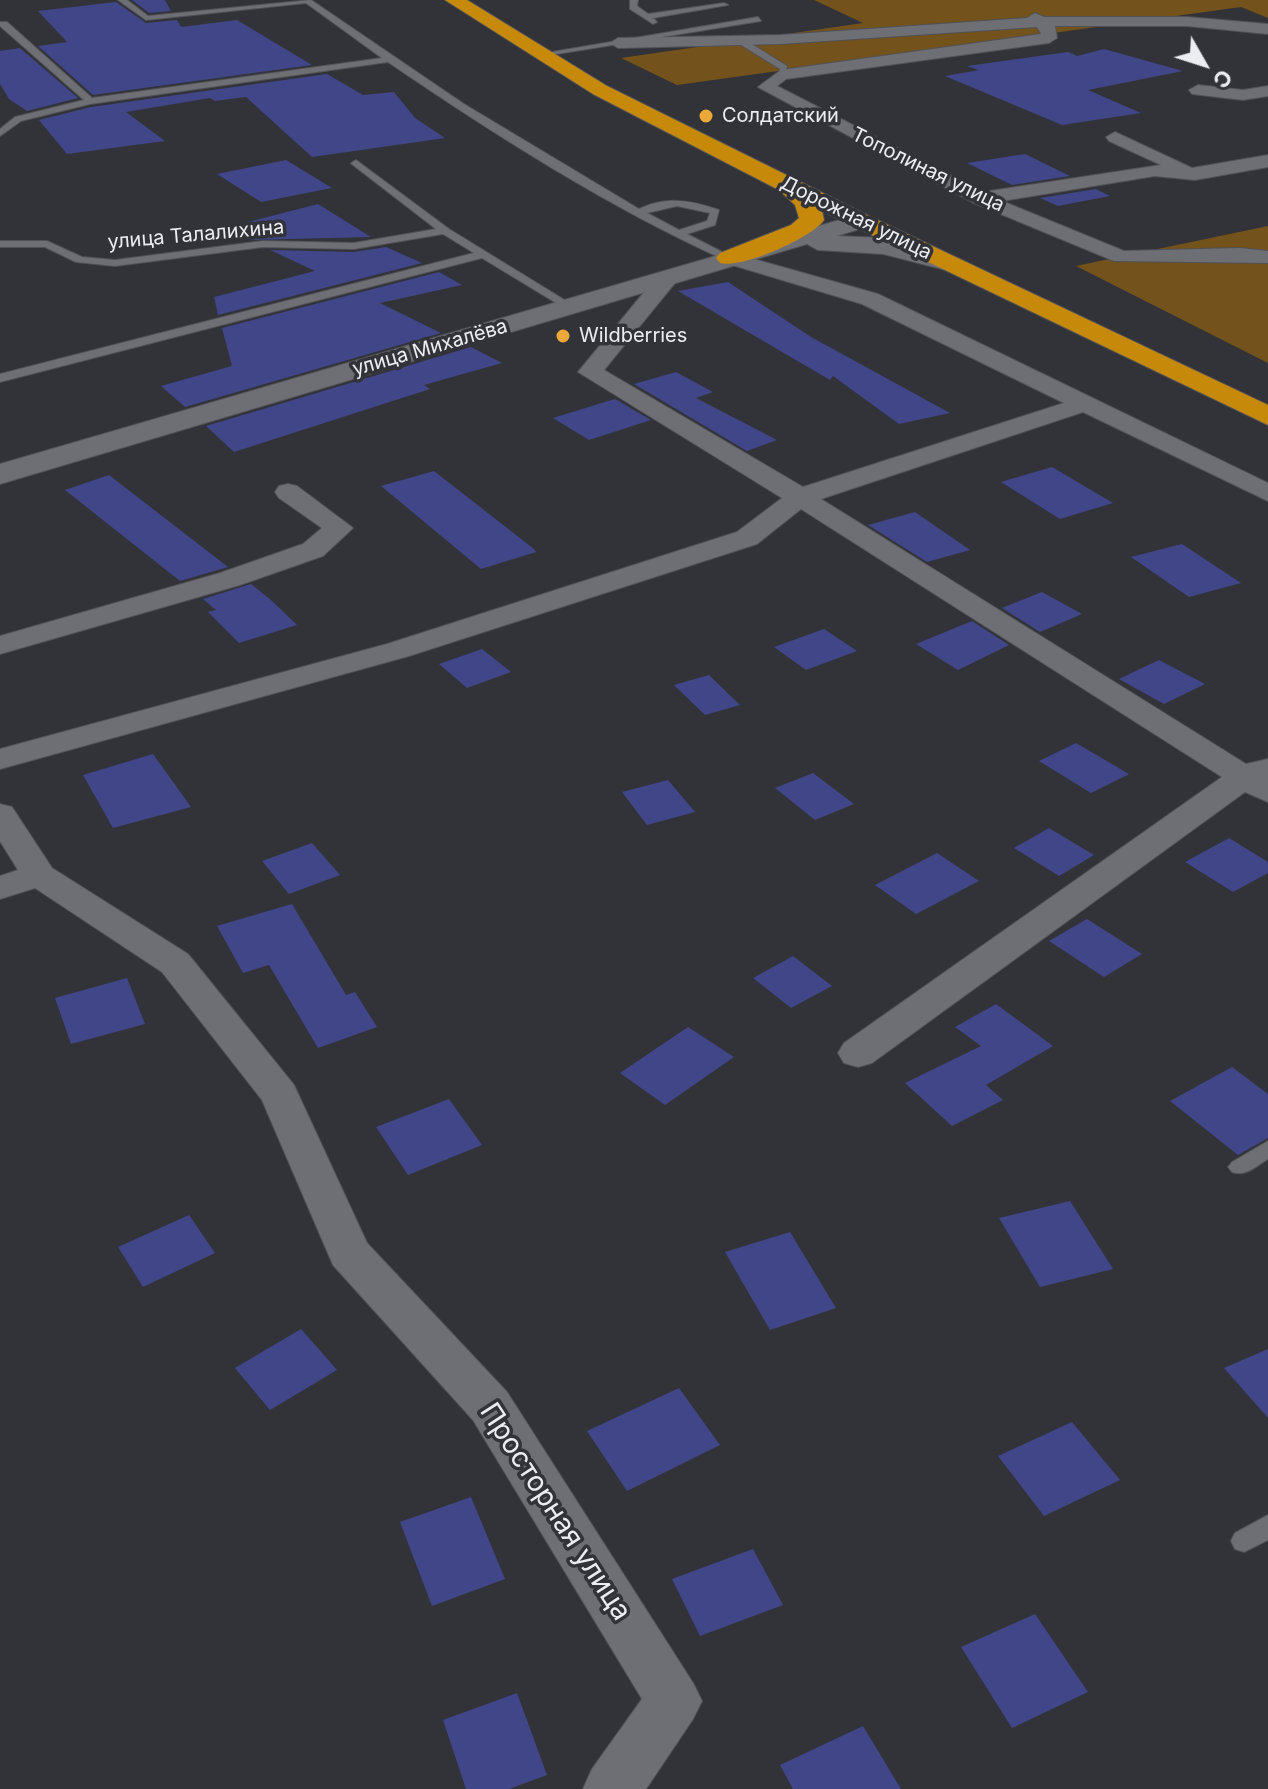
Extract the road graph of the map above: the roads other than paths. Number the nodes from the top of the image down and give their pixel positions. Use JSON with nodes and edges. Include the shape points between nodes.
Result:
{"nodes":[{"id":1,"x":122,"y":0,"type":"edge"},
{"id":2,"x":454,"y":0,"type":"edge"},
{"id":3,"x":634,"y":0,"type":"edge"},
{"id":4,"x":711,"y":0,"type":"edge"},
{"id":5,"x":307,"y":1,"type":"edge"},
{"id":6,"x":724,"y":5,"type":"junction"},
{"id":7,"x":646,"y":17,"type":"junction"},
{"id":8,"x":1035,"y":18,"type":"junction"},
{"id":9,"x":0,"y":24,"type":"edge"},
{"id":10,"x":1268,"y":29,"type":"edge"},
{"id":11,"x":659,"y":35,"type":"junction"},
{"id":12,"x":618,"y":43,"type":"junction"},
{"id":13,"x":744,"y":43,"type":"junction"},
{"id":14,"x":538,"y":55,"type":"junction"},
{"id":15,"x":386,"y":60,"type":"junction"},
{"id":16,"x":781,"y":75,"type":"junction"},
{"id":17,"x":1198,"y":90,"type":"dead end"},
{"id":18,"x":1268,"y":91,"type":"edge"},
{"id":19,"x":1243,"y":95,"type":"junction"},
{"id":20,"x":90,"y":101,"type":"junction"},
{"id":21,"x":1268,"y":106,"type":"edge"},
{"id":22,"x":0,"y":133,"type":"edge"},
{"id":23,"x":1115,"y":137,"type":"dead end"},
{"id":24,"x":1268,"y":161,"type":"edge"},
{"id":25,"x":356,"y":163,"type":"dead end"},
{"id":26,"x":1195,"y":174,"type":"junction"},
{"id":27,"x":788,"y":185,"type":"junction"},
{"id":28,"x":981,"y":199,"type":"junction"},
{"id":29,"x":639,"y":213,"type":"junction"},
{"id":30,"x":860,"y":221,"type":"junction"},
{"id":31,"x":445,"y":231,"type":"junction"},
{"id":32,"x":675,"y":235,"type":"junction"},
{"id":33,"x":0,"y":244,"type":"edge"},
{"id":34,"x":484,"y":254,"type":"junction"},
{"id":35,"x":1268,"y":257,"type":"edge"},
{"id":36,"x":729,"y":258,"type":"junction"},
{"id":37,"x":946,"y":262,"type":"junction"},
{"id":38,"x":668,"y":278,"type":"junction"},
{"id":39,"x":570,"y":307,"type":"junction"},
{"id":40,"x":0,"y":378,"type":"edge"},
{"id":41,"x":1081,"y":405,"type":"junction"},
{"id":42,"x":1268,"y":416,"type":"edge"},
{"id":43,"x":0,"y":474,"type":"edge"},
{"id":44,"x":288,"y":492,"type":"dead end"},
{"id":45,"x":1268,"y":493,"type":"edge"},
{"id":46,"x":800,"y":497,"type":"junction"},
{"id":47,"x":0,"y":645,"type":"edge"},
{"id":48,"x":0,"y":759,"type":"edge"},
{"id":49,"x":1260,"y":778,"type":"edge"},
{"id":50,"x":0,"y":814,"type":"edge"},
{"id":51,"x":20,"y":881,"type":"edge"},
{"id":52,"x":858,"y":1053,"type":"dead end"},
{"id":53,"x":1268,"y":1149,"type":"edge"},
{"id":54,"x":1239,"y":1167,"type":"dead end"},
{"id":55,"x":1268,"y":1526,"type":"edge"},
{"id":56,"x":1244,"y":1541,"type":"dead end"},
{"id":57,"x":612,"y":1789,"type":"edge"}],
"edges":[{"from":1,"to":5,"type":"lane","via":[[146,18]]},
{"from":2,"to":14,"type":"highway","name":"Дорожная улица"},
{"from":3,"to":7,"type":"lane","via":[[633,7]]},
{"from":4,"to":6,"type":"lane"},
{"from":5,"to":15,"type":"lane"},
{"from":6,"to":7,"type":"lane"},
{"from":6,"to":11,"type":"lane","via":[[758,19]]},
{"from":7,"to":11,"type":"lane","via":[[663,30]]},
{"from":8,"to":10,"type":"street","via":[[1152,14]]},
{"from":8,"to":13,"type":"street","via":[[883,26]]},
{"from":8,"to":16,"type":"street","via":[[1049,29],[1049,38]]},
{"from":9,"to":20,"type":"lane"},
{"from":11,"to":12,"type":"lane"},
{"from":12,"to":13,"type":"street"},
{"from":12,"to":14,"type":"lane"},
{"from":13,"to":16,"type":"lane","via":[[778,62],[784,68]]},
{"from":14,"to":27,"type":"highway","name":"Дорожная улица"},
{"from":15,"to":20,"type":"lane"},
{"from":15,"to":29,"type":"lane"},
{"from":16,"to":28,"type":"street","name":"Тополиная улица","via":[[766,87],[774,94]]},
{"from":17,"to":19,"type":"street"},
{"from":18,"to":19,"type":"street"},
{"from":19,"to":21,"type":"street"},
{"from":20,"to":22,"type":"lane","via":[[18,119]]},
{"from":23,"to":26,"type":"street"},
{"from":24,"to":26,"type":"street"},
{"from":25,"to":31,"type":"lane"},
{"from":26,"to":28,"type":"street","via":[[1155,170]]},
{"from":27,"to":30,"type":"highway","name":"Дорожная улица"},
{"from":27,"to":36,"type":"highway","via":[[804,199],[812,220],[800,230]]},
{"from":28,"to":35,"type":"street","name":"Тополиная улица","via":[[1121,257]]},
{"from":29,"to":32,"type":"lane"},
{"from":29,"to":32,"type":"lane","via":[[672,201],[715,212],[711,223]]},
{"from":30,"to":36,"type":"street","name":"улица Михалёва"},
{"from":30,"to":37,"type":"highway","name":"Дорожная улица"},
{"from":31,"to":33,"type":"lane","name":"улица Талалихина","via":[[354,246],[263,244],[115,263],[80,260],[47,244]]},
{"from":31,"to":34,"type":"lane"},
{"from":32,"to":36,"type":"lane"},
{"from":34,"to":39,"type":"lane"},
{"from":34,"to":40,"type":"lane"},
{"from":36,"to":37,"type":"street","via":[[790,245],[853,242]]},
{"from":36,"to":38,"type":"street","name":"улица Михалёва"},
{"from":36,"to":41,"type":"street","via":[[870,299]]},
{"from":37,"to":42,"type":"highway","name":"Дорожная улица"},
{"from":38,"to":39,"type":"street","name":"улица Михалёва"},
{"from":38,"to":46,"type":"street","via":[[590,372]]},
{"from":39,"to":43,"type":"street","name":"улица Михалёва"},
{"from":41,"to":45,"type":"street"},
{"from":41,"to":46,"type":"street"},
{"from":44,"to":47,"type":"street","via":[[339,528],[313,550]]},
{"from":46,"to":48,"type":"street","via":[[747,538],[398,650]]},
{"from":46,"to":49,"type":"street"},
{"from":49,"to":52,"type":"street"},
{"from":50,"to":51,"type":"street","name":"Просторная улица"},
{"from":51,"to":57,"type":"street","name":"Просторная улица","via":[[175,963],[280,1095],[349,1253],[490,1406],[507,1432],[674,1701]]},
{"from":53,"to":54,"type":"lane"},
{"from":55,"to":56,"type":"lane"}]}
